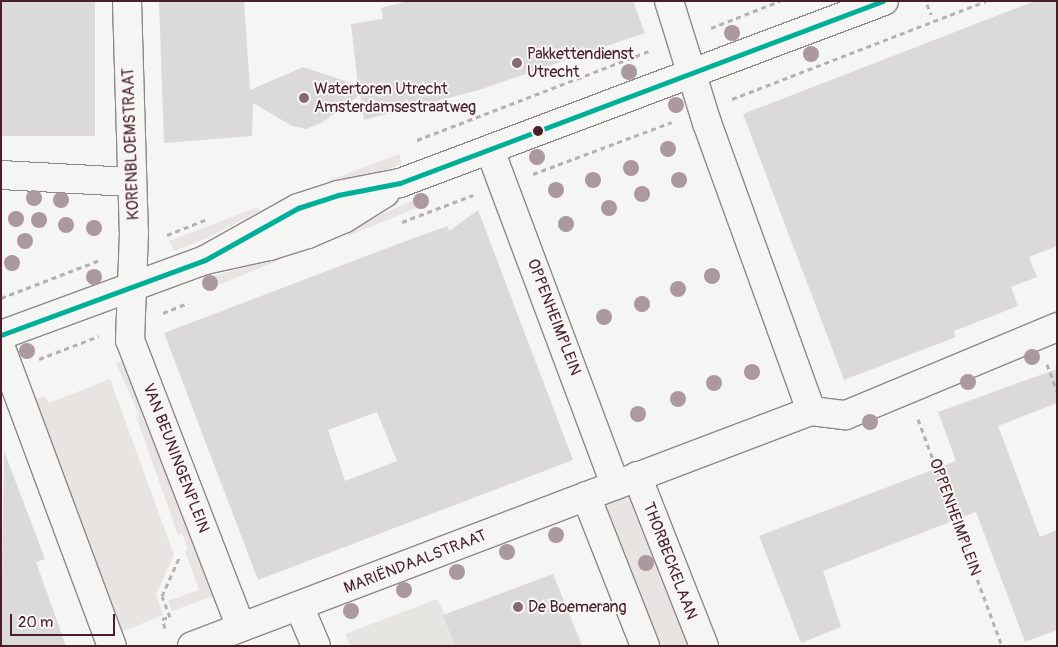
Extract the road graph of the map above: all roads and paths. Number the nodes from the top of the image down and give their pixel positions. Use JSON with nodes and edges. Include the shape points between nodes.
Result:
{"nodes":[{"id":1,"x":127,"y":1,"type":"edge"},
{"id":2,"x":669,"y":1,"type":"edge"},
{"id":3,"x":884,"y":1,"type":"edge"},
{"id":4,"x":927,"y":4,"type":"dead end"},
{"id":5,"x":931,"y":14,"type":"dead end"},
{"id":6,"x":693,"y":73,"type":"junction"},
{"id":7,"x":490,"y":150,"type":"junction"},
{"id":8,"x":1,"y":175,"type":"edge"},
{"id":9,"x":132,"y":182,"type":"junction"},
{"id":10,"x":132,"y":286,"type":"junction"},
{"id":11,"x":1057,"y":327,"type":"edge"},
{"id":12,"x":1,"y":335,"type":"edge"},
{"id":13,"x":1,"y":348,"type":"edge"},
{"id":14,"x":907,"y":389,"type":"junction"},
{"id":15,"x":811,"y":411,"type":"junction"},
{"id":16,"x":626,"y":480,"type":"junction"},
{"id":17,"x":586,"y":496,"type":"junction"},
{"id":18,"x":181,"y":555,"type":"dead end"},
{"id":19,"x":299,"y":606,"type":"junction"},
{"id":20,"x":240,"y":626,"type":"junction"},
{"id":21,"x":180,"y":641,"type":"edge"},
{"id":22,"x":112,"y":646,"type":"edge"},
{"id":23,"x":316,"y":646,"type":"edge"},
{"id":24,"x":645,"y":646,"type":"edge"},
{"id":25,"x":704,"y":646,"type":"edge"},
{"id":26,"x":1002,"y":646,"type":"edge"}],
"edges":[{"from":1,"to":9,"type":"street","name":"KORENBLOEMSTRAAT"},
{"from":2,"to":6,"type":"street"},
{"from":3,"to":6,"type":"street"},
{"from":4,"to":5,"type":"path"},
{"from":6,"to":7,"type":"street"},
{"from":6,"to":15,"type":"street","via":[[707,123]]},
{"from":7,"to":10,"type":"street","via":[[400,184],[338,195],[298,208],[205,260]]},
{"from":7,"to":16,"type":"street","name":"OPPENHEIMPLEIN"},
{"from":8,"to":9,"type":"street"},
{"from":9,"to":10,"type":"street","name":"KORENBLOEMSTRAAT"},
{"from":10,"to":12,"type":"street"},
{"from":10,"to":20,"type":"street","name":"VAN BEUNINGENPLEIN","via":[[130,340]]},
{"from":11,"to":14,"type":"street"},
{"from":13,"to":22,"type":"street"},
{"from":14,"to":15,"type":"street","via":[[846,415]]},
{"from":14,"to":26,"type":"path","name":"OPPENHEIMPLEIN"},
{"from":15,"to":16,"type":"street","name":"MARIËNDAALSTRAAT"},
{"from":16,"to":17,"type":"street","name":"MARIËNDAALSTRAAT"},
{"from":16,"to":25,"type":"street","name":"THORBECKELAAN"},
{"from":17,"to":19,"type":"street","name":"MARIËNDAALSTRAAT"},
{"from":17,"to":24,"type":"street"},
{"from":18,"to":21,"type":"path","via":[[162,596],[170,617],[162,619]]},
{"from":19,"to":20,"type":"street","name":"MARIËNDAALSTRAAT"},
{"from":19,"to":23,"type":"street"},
{"from":20,"to":21,"type":"street","name":"MARIËNDAALSTRAAT"}]}
